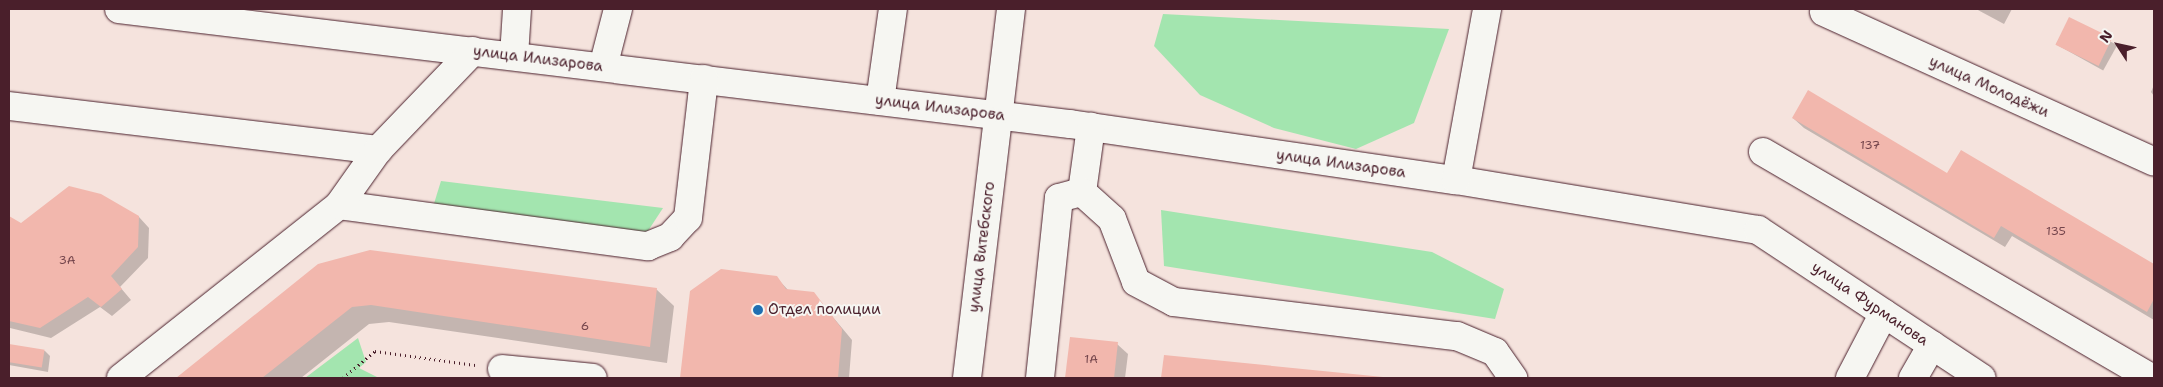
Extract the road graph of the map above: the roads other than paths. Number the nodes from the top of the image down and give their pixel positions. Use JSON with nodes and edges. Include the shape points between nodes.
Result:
{"nodes":[{"id":1,"x":119,"y":9,"type":"edge"},
{"id":2,"x":516,"y":9,"type":"edge"},
{"id":3,"x":618,"y":9,"type":"edge"},
{"id":4,"x":893,"y":9,"type":"edge"},
{"id":5,"x":1011,"y":9,"type":"edge"},
{"id":6,"x":1487,"y":9,"type":"edge"},
{"id":7,"x":1824,"y":12,"type":"dead end"},
{"id":8,"x":473,"y":52,"type":"junction"},
{"id":9,"x":514,"y":56,"type":"junction"},
{"id":10,"x":603,"y":67,"type":"junction"},
{"id":11,"x":704,"y":80,"type":"junction"},
{"id":12,"x":880,"y":101,"type":"junction"},
{"id":13,"x":9,"y":106,"type":"edge"},
{"id":14,"x":998,"y":115,"type":"junction"},
{"id":15,"x":1091,"y":127,"type":"junction"},
{"id":16,"x":378,"y":150,"type":"junction"},
{"id":17,"x":1763,"y":152,"type":"dead end"},
{"id":18,"x":2154,"y":162,"type":"edge"},
{"id":19,"x":1456,"y":180,"type":"junction"},
{"id":20,"x":1082,"y":192,"type":"junction"},
{"id":21,"x":340,"y":205,"type":"junction"},
{"id":22,"x":1758,"y":230,"type":"joint"},
{"id":23,"x":1884,"y":313,"type":"junction"},
{"id":24,"x":1932,"y":345,"type":"junction"},
{"id":25,"x":502,"y":369,"type":"road end"},
{"id":26,"x":2136,"y":374,"type":"edge"},
{"id":27,"x":121,"y":378,"type":"edge"},
{"id":28,"x":593,"y":378,"type":"edge"},
{"id":29,"x":968,"y":378,"type":"edge"},
{"id":30,"x":1040,"y":378,"type":"edge"},
{"id":31,"x":1513,"y":378,"type":"edge"},
{"id":32,"x":1850,"y":378,"type":"edge"},
{"id":33,"x":1912,"y":378,"type":"edge"},
{"id":34,"x":1982,"y":378,"type":"edge"}],
"edges":[{"from":1,"to":8,"type":"street","name":"улица Илизарова"},
{"from":2,"to":9,"type":"street"},
{"from":3,"to":10,"type":"street"},
{"from":4,"to":12,"type":"street"},
{"from":5,"to":14,"type":"street","name":"улица Витебского"},
{"from":6,"to":19,"type":"street"},
{"from":7,"to":18,"type":"street","name":"улица Молодёжи"},
{"from":8,"to":9,"type":"street","name":"улица Илизарова"},
{"from":8,"to":16,"type":"street"},
{"from":9,"to":10,"type":"street","name":"улица Илизарова"},
{"from":10,"to":11,"type":"street","name":"улица Илизарова"},
{"from":11,"to":12,"type":"street","name":"улица Илизарова"},
{"from":11,"to":21,"type":"street","via":[[688,218],[670,238],[648,246]]},
{"from":12,"to":14,"type":"street","name":"улица Илизарова"},
{"from":13,"to":16,"type":"street"},
{"from":14,"to":15,"type":"street","name":"улица Илизарова"},
{"from":14,"to":29,"type":"street","name":"улица Витебского"},
{"from":15,"to":19,"type":"street","name":"улица Илизарова"},
{"from":15,"to":20,"type":"street"},
{"from":16,"to":21,"type":"street"},
{"from":17,"to":26,"type":"street"},
{"from":19,"to":22,"type":"street","name":"улица Илизарова"},
{"from":20,"to":30,"type":"street","via":[[1059,198]]},
{"from":20,"to":31,"type":"street","via":[[1112,219],[1136,282],[1174,302],[1457,336],[1495,352]]},
{"from":21,"to":27,"type":"street"},
{"from":22,"to":23,"type":"street","name":"улица Фурманова"},
{"from":23,"to":24,"type":"street","name":"улица Фурманова"},
{"from":23,"to":32,"type":"street"},
{"from":24,"to":33,"type":"street"},
{"from":24,"to":34,"type":"street","name":"улица Фурманова"},
{"from":25,"to":28,"type":"street"}]}
